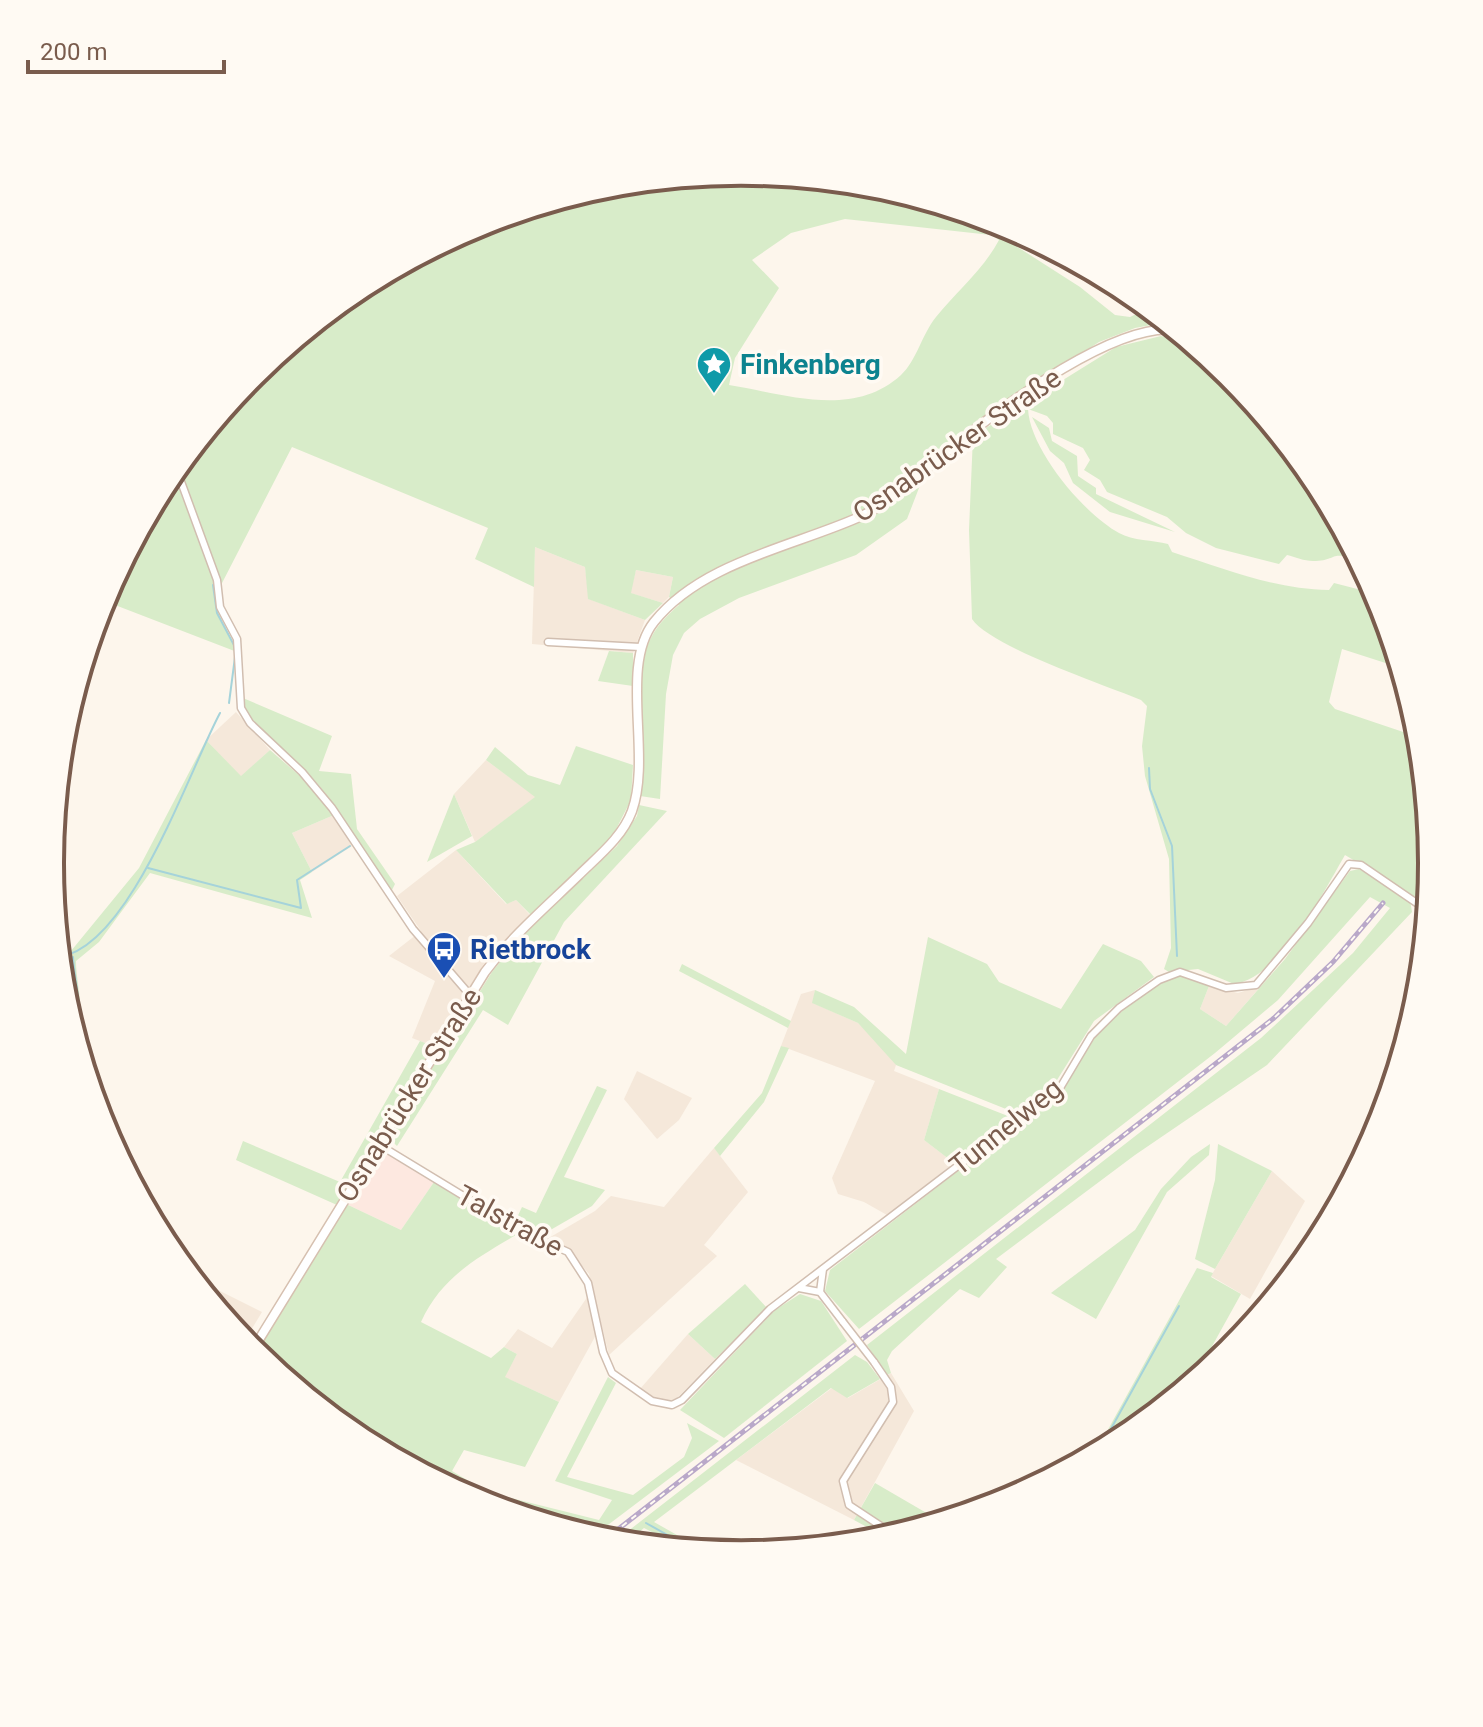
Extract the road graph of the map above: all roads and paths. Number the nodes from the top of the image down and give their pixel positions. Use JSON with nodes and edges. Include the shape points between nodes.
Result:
{"nodes":[{"id":1,"x":1160,"y":331,"type":"edge"},
{"id":2,"x":181,"y":482,"type":"edge"},
{"id":3,"x":548,"y":642,"type":"dead end"},
{"id":4,"x":640,"y":647,"type":"junction"},
{"id":5,"x":1418,"y":904,"type":"edge"},
{"id":6,"x":470,"y":995,"type":"junction"},
{"id":7,"x":378,"y":1144,"type":"junction"},
{"id":8,"x":823,"y":1269,"type":"junction"},
{"id":9,"x":799,"y":1288,"type":"junction"},
{"id":10,"x":820,"y":1292,"type":"junction"},
{"id":11,"x":259,"y":1340,"type":"edge"},
{"id":12,"x":881,"y":1526,"type":"edge"}],
"edges":[{"from":1,"to":4,"type":"main road","name":"Osnabrücker Straße","via":[[1103,347],[982,424],[862,516],[688,591],[653,624]]},
{"from":2,"to":6,"type":"street","via":[[217,580],[220,607],[237,639],[241,708],[332,808],[405,918]]},
{"from":3,"to":4,"type":"street"},
{"from":4,"to":6,"type":"main road","name":"Osnabrücker Straße","via":[[638,771],[631,814],[612,842],[496,958]]},
{"from":5,"to":8,"type":"street","name":"Tunnelweg","via":[[1361,865],[1349,864],[1256,985],[1226,988],[1180,972],[1159,980],[1098,1028],[1060,1088]]},
{"from":6,"to":7,"type":"main road","name":"Osnabrücker Straße"},
{"from":7,"to":9,"type":"street","name":"Talstraße","via":[[521,1231],[568,1252],[588,1283],[606,1364],[619,1380],[652,1401],[672,1405],[682,1400],[741,1337]]},
{"from":7,"to":11,"type":"main road","name":"Osnabrücker Straße"},
{"from":8,"to":9,"type":"street","name":"Talstraße"},
{"from":8,"to":10,"type":"street"},
{"from":9,"to":10,"type":"street"},
{"from":10,"to":12,"type":"street","bridge":true,"via":[[891,1387],[893,1402],[843,1481],[849,1505]]}]}
